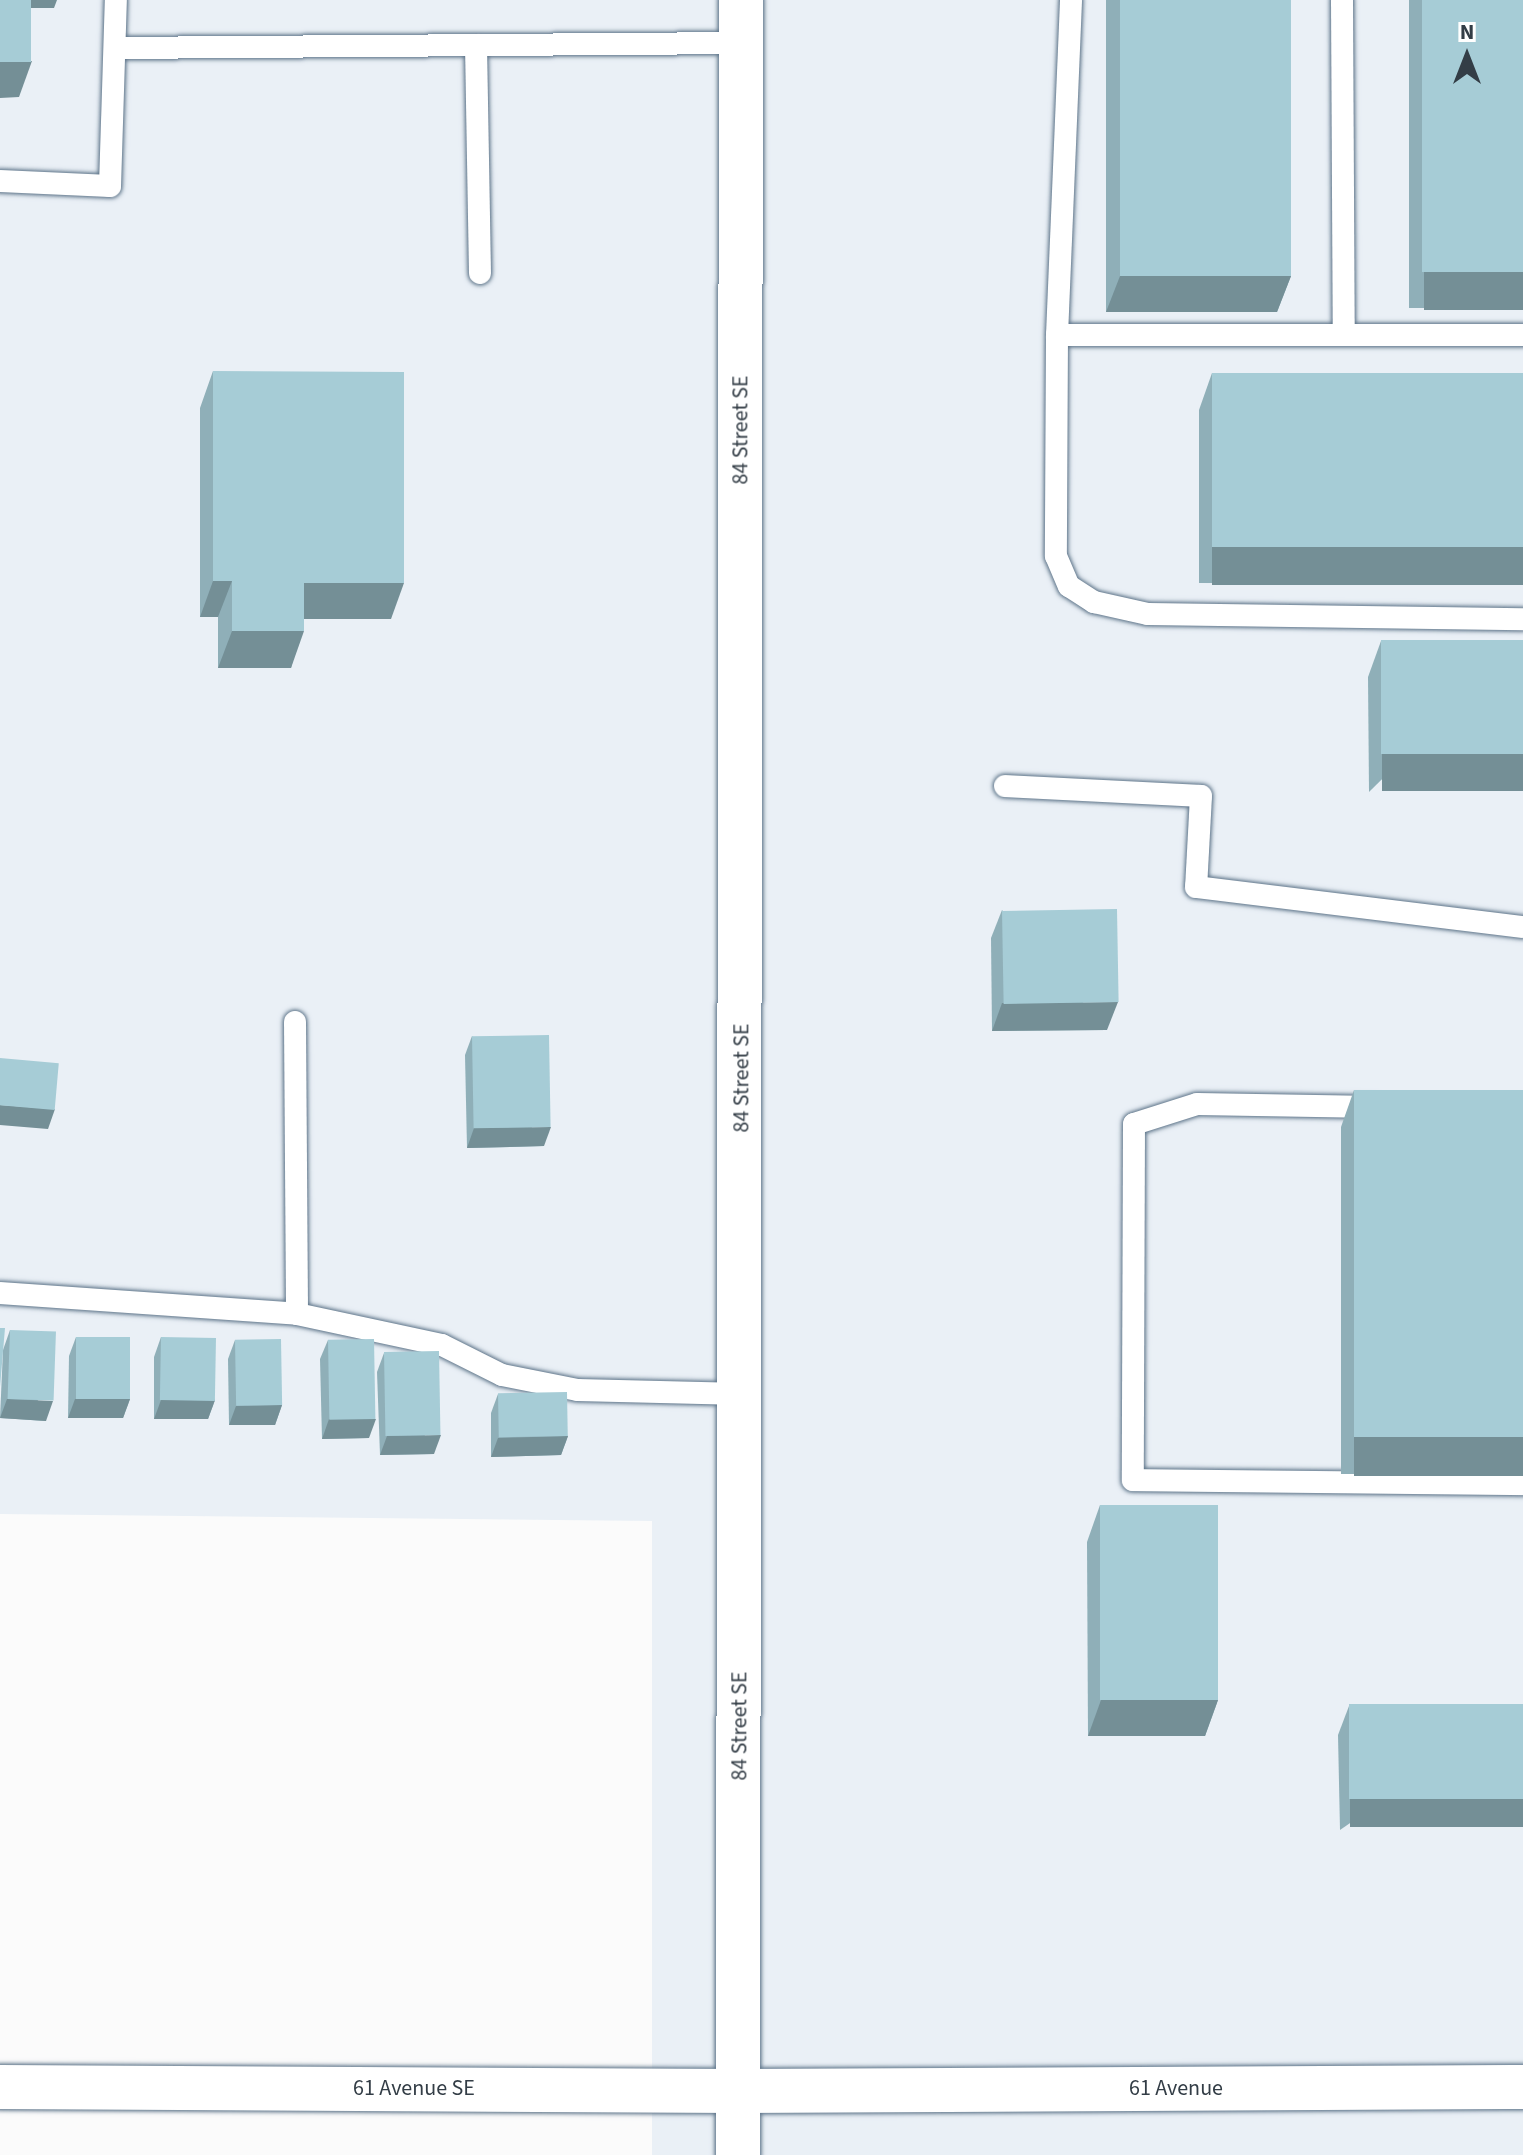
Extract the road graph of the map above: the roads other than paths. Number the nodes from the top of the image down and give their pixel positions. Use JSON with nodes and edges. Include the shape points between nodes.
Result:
{"nodes":[{"id":1,"x":116,"y":0,"type":"edge"},
{"id":2,"x":741,"y":0,"type":"edge"},
{"id":3,"x":1071,"y":0,"type":"edge"},
{"id":4,"x":1342,"y":0,"type":"edge"},
{"id":5,"x":741,"y":43,"type":"junction"},
{"id":6,"x":476,"y":45,"type":"junction"},
{"id":7,"x":117,"y":48,"type":"junction"},
{"id":8,"x":0,"y":181,"type":"edge"},
{"id":9,"x":480,"y":273,"type":"dead end"},
{"id":10,"x":1057,"y":335,"type":"junction"},
{"id":11,"x":1344,"y":335,"type":"junction"},
{"id":12,"x":1523,"y":335,"type":"edge"},
{"id":13,"x":1523,"y":619,"type":"edge"},
{"id":14,"x":1005,"y":786,"type":"dead end"},
{"id":15,"x":1523,"y":927,"type":"edge"},
{"id":16,"x":295,"y":1022,"type":"dead end"},
{"id":17,"x":1399,"y":1107,"type":"edge"},
{"id":18,"x":0,"y":1293,"type":"edge"},
{"id":19,"x":297,"y":1314,"type":"junction"},
{"id":20,"x":742,"y":1394,"type":"junction"},
{"id":21,"x":1523,"y":1484,"type":"edge"},
{"id":22,"x":0,"y":2087,"type":"edge"},
{"id":23,"x":1523,"y":2087,"type":"edge"},
{"id":24,"x":738,"y":2091,"type":"junction"},
{"id":25,"x":828,"y":2091,"type":"joint"},
{"id":26,"x":738,"y":2155,"type":"edge"}],
"edges":[{"from":1,"to":7,"type":"lane"},
{"from":2,"to":5,"type":"street","name":"84 Street SE"},
{"from":3,"to":10,"type":"lane"},
{"from":4,"to":11,"type":"lane"},
{"from":5,"to":6,"type":"lane"},
{"from":5,"to":20,"type":"street","name":"84 Street SE"},
{"from":6,"to":7,"type":"lane"},
{"from":6,"to":9,"type":"lane"},
{"from":7,"to":8,"type":"lane","via":[[110,186]]},
{"from":10,"to":11,"type":"lane"},
{"from":10,"to":13,"type":"lane","via":[[1056,556],[1069,586],[1094,602],[1148,614]]},
{"from":11,"to":12,"type":"lane"},
{"from":14,"to":15,"type":"lane","via":[[1201,796],[1196,887]]},
{"from":16,"to":19,"type":"lane"},
{"from":17,"to":21,"type":"lane","via":[[1197,1104],[1134,1124],[1133,1480]]},
{"from":18,"to":19,"type":"lane"},
{"from":19,"to":20,"type":"lane","via":[[442,1345],[502,1375],[578,1390]]},
{"from":20,"to":24,"type":"street","name":"84 Street SE"},
{"from":22,"to":24,"type":"street","name":"61 Avenue SE"},
{"from":23,"to":25,"type":"street","name":"61 Avenue"},
{"from":24,"to":25,"type":"street","name":"61 Avenue SE"},
{"from":24,"to":26,"type":"street","name":"84 Street SE"}]}
